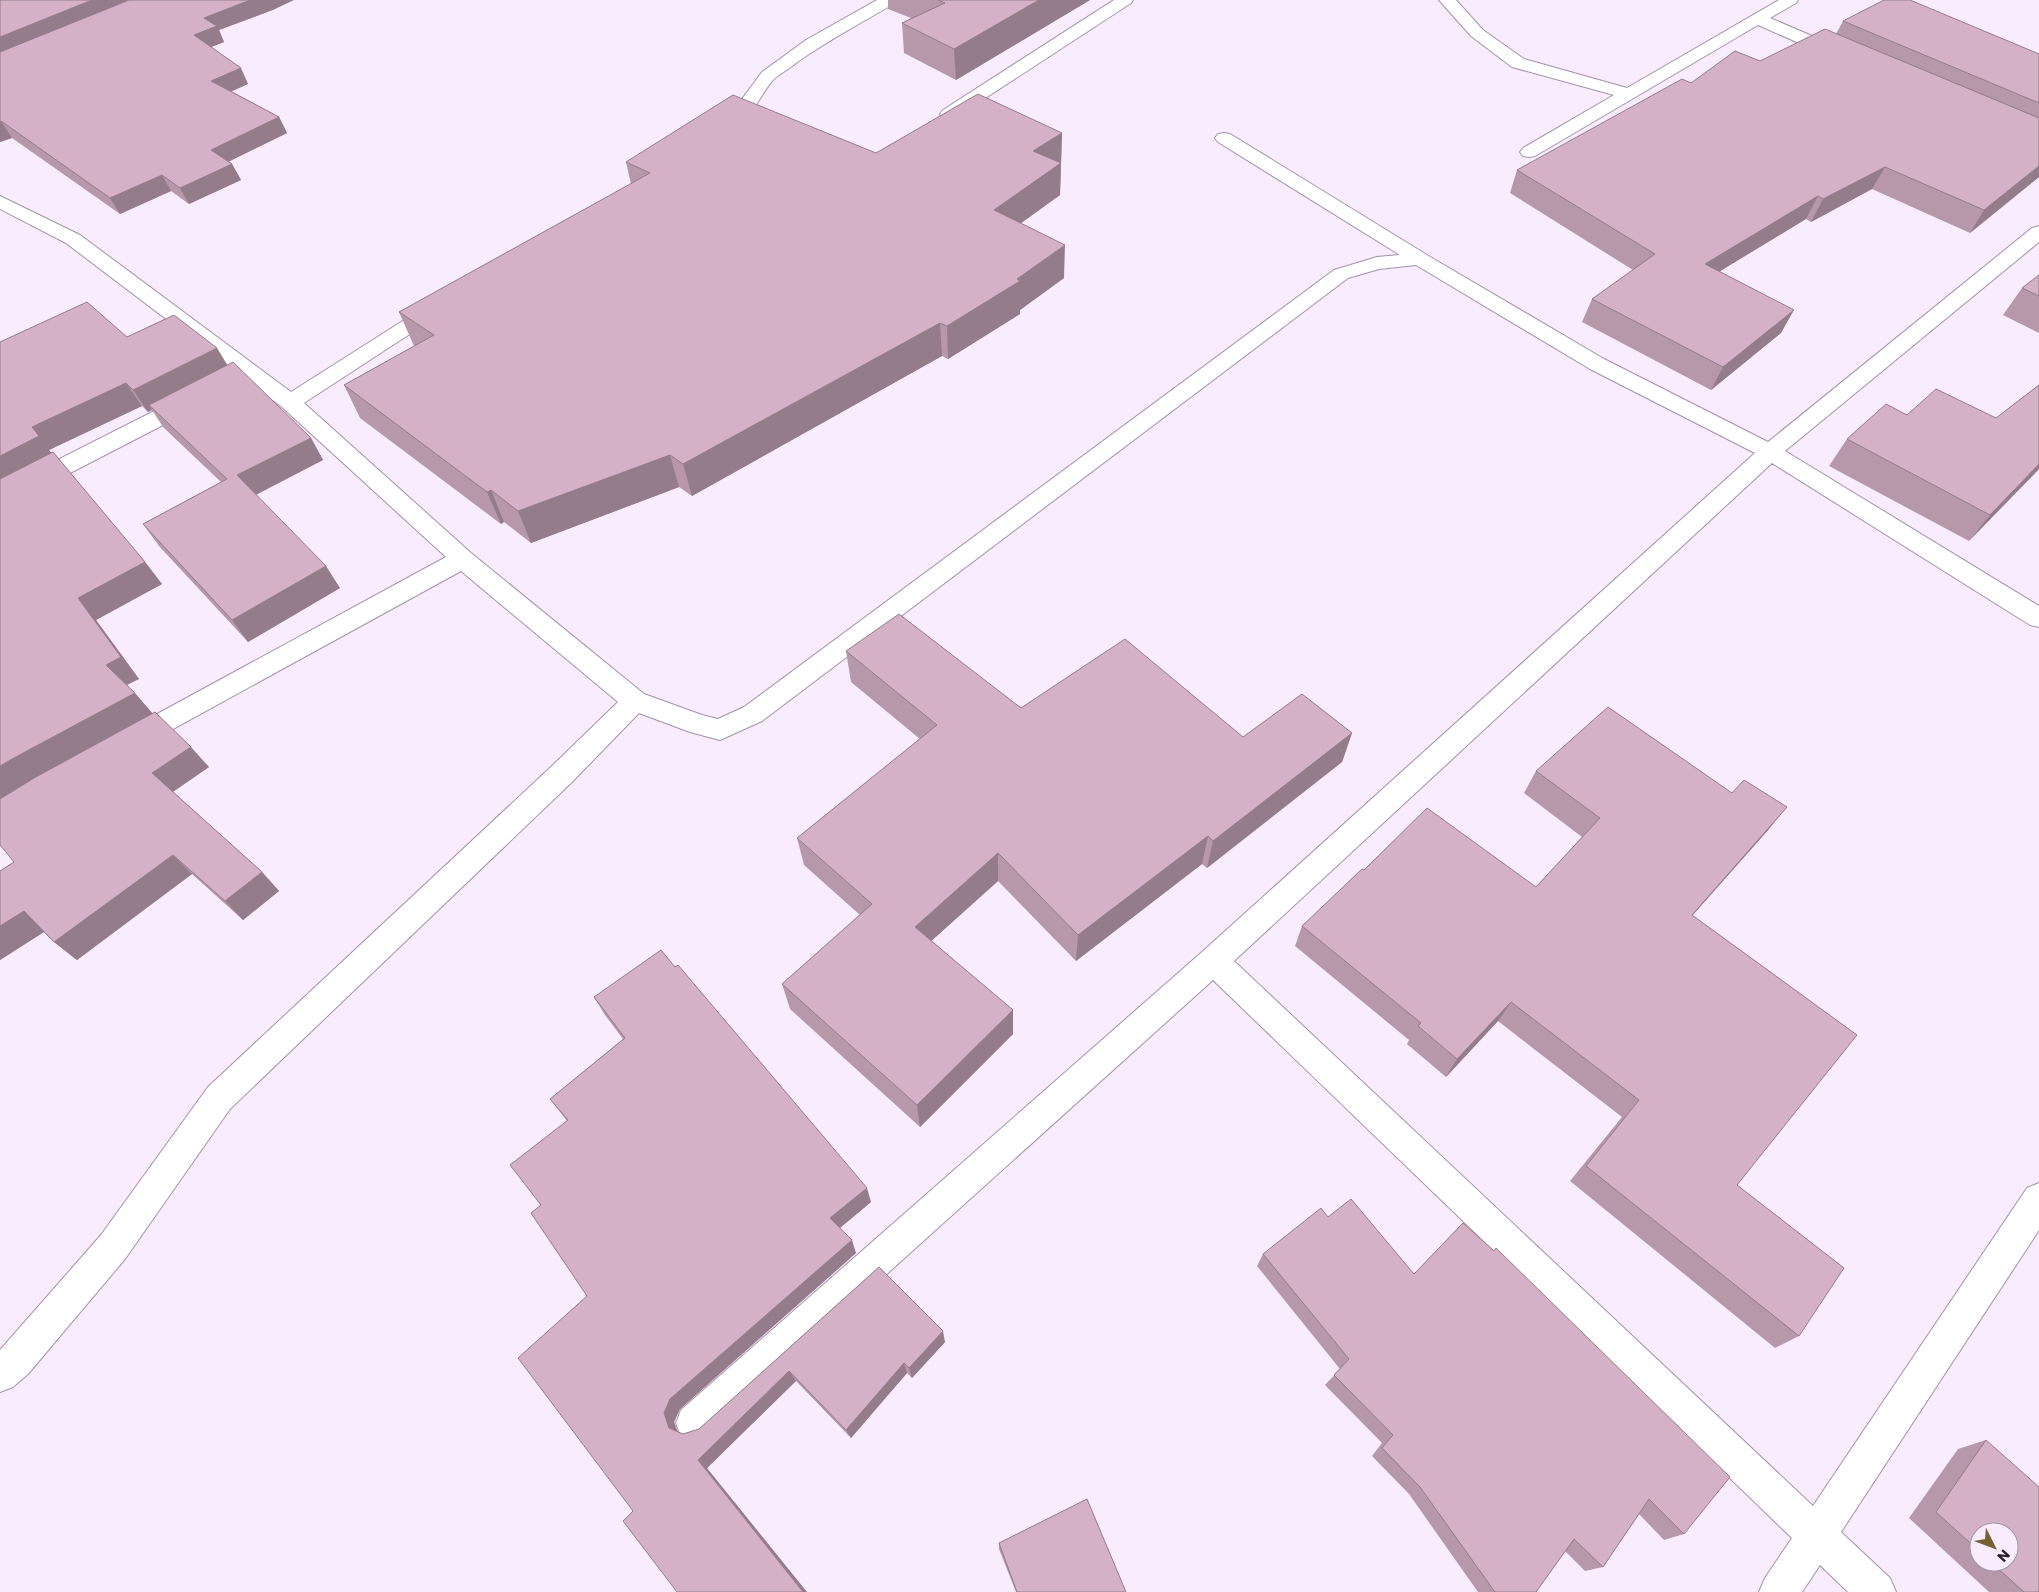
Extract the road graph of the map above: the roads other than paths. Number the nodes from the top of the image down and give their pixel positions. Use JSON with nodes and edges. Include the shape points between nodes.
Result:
{"nodes":[{"id":1,"x":889,"y":0,"type":"edge"},
{"id":2,"x":1125,"y":0,"type":"edge"},
{"id":3,"x":1447,"y":0,"type":"edge"},
{"id":4,"x":1790,"y":0,"type":"edge"},
{"id":5,"x":1758,"y":19,"type":"junction"},
{"id":6,"x":1858,"y":62,"type":"edge"},
{"id":7,"x":1629,"y":94,"type":"junction"},
{"id":8,"x":932,"y":124,"type":"edge"},
{"id":9,"x":712,"y":134,"type":"edge"},
{"id":10,"x":1224,"y":138,"type":"dead end"},
{"id":11,"x":1529,"y":152,"type":"dead end"},
{"id":12,"x":0,"y":202,"type":"edge"},
{"id":13,"x":2039,"y":232,"type":"edge"},
{"id":14,"x":1420,"y":259,"type":"junction"},
{"id":15,"x":450,"y":300,"type":"edge"},
{"id":16,"x":207,"y":394,"type":"edge"},
{"id":17,"x":290,"y":402,"type":"junction"},
{"id":18,"x":1770,"y":452,"type":"junction"},
{"id":19,"x":0,"y":499,"type":"edge"},
{"id":20,"x":463,"y":559,"type":"junction"},
{"id":21,"x":2039,"y":618,"type":"edge"},
{"id":22,"x":635,"y":700,"type":"junction"},
{"id":23,"x":114,"y":750,"type":"edge"},
{"id":24,"x":1213,"y":961,"type":"junction"},
{"id":25,"x":2039,"y":1200,"type":"edge"},
{"id":26,"x":0,"y":1374,"type":"edge"},
{"id":27,"x":694,"y":1423,"type":"dead end"},
{"id":28,"x":1816,"y":1534,"type":"junction"},
{"id":29,"x":1779,"y":1592,"type":"edge"},
{"id":30,"x":1876,"y":1592,"type":"edge"}],
"edges":[{"from":1,"to":9,"type":"street","via":[[812,44],[768,76],[737,118]]},
{"from":2,"to":8,"type":"street"},
{"from":3,"to":7,"type":"street","via":[[1477,33],[1518,63]]},
{"from":4,"to":5,"type":"street"},
{"from":5,"to":6,"type":"street"},
{"from":5,"to":7,"type":"street"},
{"from":7,"to":11,"type":"street"},
{"from":10,"to":14,"type":"street"},
{"from":12,"to":17,"type":"street","via":[[74,239],[241,376]]},
{"from":13,"to":18,"type":"street"},
{"from":14,"to":18,"type":"street","via":[[1598,364]]},
{"from":14,"to":22,"type":"street","via":[[1377,263],[1341,274],[753,714],[720,730]]},
{"from":15,"to":17,"type":"street"},
{"from":16,"to":19,"type":"street"},
{"from":17,"to":20,"type":"street"},
{"from":18,"to":21,"type":"street"},
{"from":18,"to":24,"type":"street"},
{"from":20,"to":22,"type":"street"},
{"from":20,"to":23,"type":"street"},
{"from":22,"to":26,"type":"street","via":[[562,774],[219,1098],[113,1248]]},
{"from":24,"to":27,"type":"street"},
{"from":24,"to":28,"type":"street"},
{"from":25,"to":28,"type":"street"},
{"from":28,"to":29,"type":"street"},
{"from":28,"to":30,"type":"street"}]}
